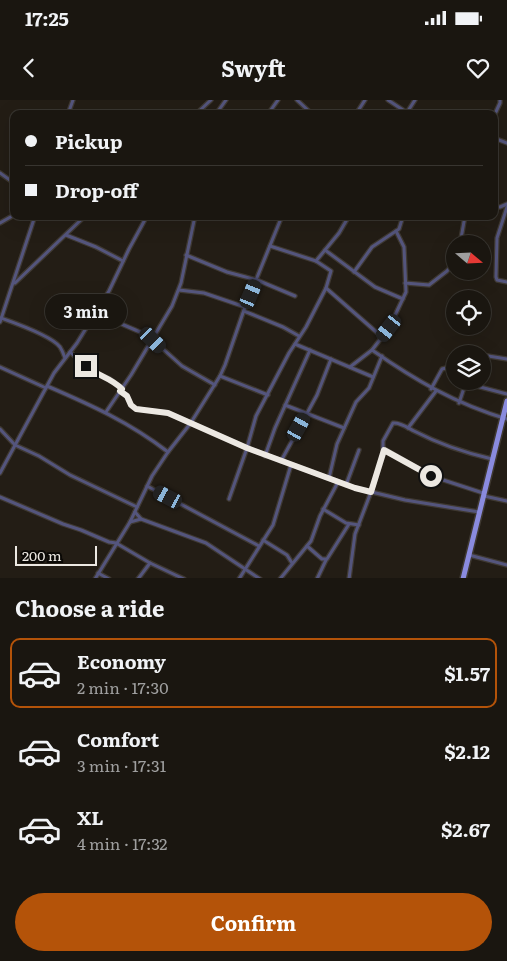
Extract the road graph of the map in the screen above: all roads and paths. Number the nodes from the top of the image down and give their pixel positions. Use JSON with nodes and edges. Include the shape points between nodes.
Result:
{"nodes":[{"id":1,"x":211,"y":100,"type":"edge"},
{"id":2,"x":297,"y":100,"type":"edge"},
{"id":3,"x":388,"y":100,"type":"edge"},
{"id":4,"x":200,"y":110,"type":"edge"},
{"id":5,"x":308,"y":110,"type":"edge"},
{"id":6,"x":402,"y":110,"type":"edge"},
{"id":7,"x":507,"y":206,"type":"edge"},
{"id":8,"x":34,"y":220,"type":"edge"},
{"id":9,"x":81,"y":220,"type":"edge"},
{"id":10,"x":145,"y":220,"type":"edge"},
{"id":11,"x":194,"y":220,"type":"edge"},
{"id":12,"x":280,"y":220,"type":"edge"},
{"id":13,"x":347,"y":220,"type":"edge"},
{"id":14,"x":402,"y":220,"type":"edge"},
{"id":15,"x":464,"y":220,"type":"edge"},
{"id":16,"x":396,"y":232,"type":"junction"},
{"id":17,"x":66,"y":234,"type":"junction"},
{"id":18,"x":462,"y":235,"type":"edge"},
{"id":19,"x":270,"y":246,"type":"junction"},
{"id":20,"x":325,"y":250,"type":"junction"},
{"id":21,"x":186,"y":255,"type":"junction"},
{"id":22,"x":123,"y":261,"type":"junction"},
{"id":23,"x":316,"y":261,"type":"junction"},
{"id":24,"x":446,"y":270,"type":"edge"},
{"id":25,"x":354,"y":272,"type":"junction"},
{"id":26,"x":257,"y":280,"type":"junction"},
{"id":27,"x":507,"y":282,"type":"edge"},
{"id":28,"x":405,"y":283,"type":"junction"},
{"id":29,"x":14,"y":284,"type":"junction"},
{"id":30,"x":326,"y":288,"type":"junction"},
{"id":31,"x":179,"y":290,"type":"junction"},
{"id":32,"x":295,"y":296,"type":"dead end"},
{"id":33,"x":403,"y":299,"type":"junction"},
{"id":34,"x":245,"y":309,"type":"junction"},
{"id":35,"x":2,"y":312,"type":"edge"},
{"id":36,"x":96,"y":313,"type":"junction"},
{"id":37,"x":1,"y":320,"type":"edge"},
{"id":38,"x":299,"y":336,"type":"junction"},
{"id":39,"x":382,"y":337,"type":"junction"},
{"id":40,"x":154,"y":339,"type":"junction"},
{"id":41,"x":295,"y":344,"type":"junction"},
{"id":42,"x":310,"y":350,"type":"junction"},
{"id":43,"x":372,"y":350,"type":"junction"},
{"id":44,"x":70,"y":352,"type":"junction"},
{"id":45,"x":382,"y":356,"type":"junction"},
{"id":46,"x":491,"y":356,"type":"edge"},
{"id":47,"x":65,"y":358,"type":"junction"},
{"id":48,"x":331,"y":359,"type":"junction"},
{"id":49,"x":507,"y":359,"type":"edge"},
{"id":50,"x":0,"y":367,"type":"edge"},
{"id":51,"x":350,"y":367,"type":"junction"},
{"id":52,"x":446,"y":368,"type":"edge"},
{"id":53,"x":220,"y":376,"type":"junction"},
{"id":54,"x":372,"y":377,"type":"junction"},
{"id":55,"x":215,"y":385,"type":"junction"},
{"id":56,"x":46,"y":387,"type":"junction"},
{"id":57,"x":431,"y":388,"type":"junction"},
{"id":58,"x":491,"y":389,"type":"edge"},
{"id":59,"x":121,"y":390,"type":"junction"},
{"id":60,"x":463,"y":390,"type":"edge"},
{"id":61,"x":436,"y":391,"type":"junction"},
{"id":62,"x":507,"y":394,"type":"edge"},
{"id":63,"x":268,"y":395,"type":"junction"},
{"id":64,"x":507,"y":401,"type":"edge"},
{"id":65,"x":459,"y":403,"type":"junction"},
{"id":66,"x":285,"y":405,"type":"junction"},
{"id":67,"x":106,"y":412,"type":"junction"},
{"id":68,"x":306,"y":413,"type":"junction"},
{"id":69,"x":505,"y":418,"type":"edge"},
{"id":70,"x":190,"y":424,"type":"junction"},
{"id":71,"x":344,"y":428,"type":"junction"},
{"id":72,"x":408,"y":428,"type":"junction"},
{"id":73,"x":0,"y":429,"type":"edge"},
{"id":74,"x":15,"y":445,"type":"junction"},
{"id":75,"x":247,"y":448,"type":"junction"},
{"id":76,"x":359,"y":450,"type":"dead end"},
{"id":77,"x":384,"y":450,"type":"junction"},
{"id":78,"x":168,"y":452,"type":"junction"},
{"id":79,"x":266,"y":456,"type":"junction"},
{"id":80,"x":492,"y":458,"type":"junction"},
{"id":81,"x":281,"y":462,"type":"junction"},
{"id":82,"x":291,"y":465,"type":"junction"},
{"id":83,"x":0,"y":473,"type":"edge"},
{"id":84,"x":329,"y":478,"type":"junction"},
{"id":85,"x":338,"y":482,"type":"junction"},
{"id":86,"x":346,"y":485,"type":"junction"},
{"id":87,"x":147,"y":486,"type":"junction"},
{"id":88,"x":371,"y":492,"type":"junction"},
{"id":89,"x":483,"y":494,"type":"junction"},
{"id":90,"x":0,"y":497,"type":"edge"},
{"id":91,"x":229,"y":500,"type":"dead end"},
{"id":92,"x":507,"y":501,"type":"edge"},
{"id":93,"x":137,"y":507,"type":"junction"},
{"id":94,"x":323,"y":509,"type":"junction"},
{"id":95,"x":135,"y":512,"type":"junction"},
{"id":96,"x":479,"y":512,"type":"junction"},
{"id":97,"x":141,"y":519,"type":"junction"},
{"id":98,"x":130,"y":522,"type":"junction"},
{"id":99,"x":349,"y":524,"type":"junction"},
{"id":100,"x":359,"y":525,"type":"junction"},
{"id":101,"x":263,"y":540,"type":"junction"},
{"id":102,"x":116,"y":543,"type":"junction"},
{"id":103,"x":259,"y":546,"type":"junction"},
{"id":104,"x":306,"y":546,"type":"junction"},
{"id":105,"x":468,"y":554,"type":"junction"},
{"id":106,"x":326,"y":560,"type":"junction"},
{"id":107,"x":150,"y":563,"type":"junction"},
{"id":108,"x":292,"y":563,"type":"junction"},
{"id":109,"x":507,"y":565,"type":"edge"},
{"id":110,"x":244,"y":568,"type":"junction"},
{"id":111,"x":98,"y":573,"type":"junction"},
{"id":112,"x":95,"y":578,"type":"edge"},
{"id":113,"x":109,"y":578,"type":"edge"},
{"id":114,"x":138,"y":578,"type":"edge"},
{"id":115,"x":184,"y":578,"type":"edge"},
{"id":116,"x":239,"y":578,"type":"edge"},
{"id":117,"x":260,"y":578,"type":"edge"},
{"id":118,"x":280,"y":578,"type":"edge"},
{"id":119,"x":317,"y":578,"type":"edge"},
{"id":120,"x":349,"y":578,"type":"edge"},
{"id":121,"x":462,"y":578,"type":"edge"}],
"edges":[{"from":1,"to":4,"type":"street"},
{"from":2,"to":5,"type":"street"},
{"from":3,"to":6,"type":"street"},
{"from":7,"to":27,"type":"street","via":[[497,238],[496,277]]},
{"from":8,"to":29,"type":"street"},
{"from":9,"to":17,"type":"street"},
{"from":10,"to":22,"type":"street"},
{"from":11,"to":21,"type":"street"},
{"from":12,"to":19,"type":"street"},
{"from":13,"to":20,"type":"street"},
{"from":14,"to":16,"type":"street"},
{"from":15,"to":18,"type":"street"},
{"from":16,"to":25,"type":"street","via":[[373,246]]},
{"from":16,"to":28,"type":"street","via":[[404,247]]},
{"from":17,"to":22,"type":"street"},
{"from":17,"to":29,"type":"street"},
{"from":19,"to":23,"type":"street"},
{"from":19,"to":26,"type":"street"},
{"from":20,"to":23,"type":"street"},
{"from":20,"to":25,"type":"street"},
{"from":21,"to":26,"type":"street"},
{"from":21,"to":31,"type":"street"},
{"from":22,"to":36,"type":"street"},
{"from":23,"to":30,"type":"street","via":[[331,272]]},
{"from":24,"to":28,"type":"street","via":[[429,285]]},
{"from":25,"to":33,"type":"street","via":[[379,289]]},
{"from":26,"to":32,"type":"street"},
{"from":26,"to":34,"type":"street"},
{"from":28,"to":33,"type":"street"},
{"from":29,"to":35,"type":"street"},
{"from":30,"to":38,"type":"street"},
{"from":30,"to":39,"type":"street"},
{"from":31,"to":34,"type":"street","via":[[204,293]]},
{"from":31,"to":40,"type":"street"},
{"from":33,"to":39,"type":"street"},
{"from":34,"to":38,"type":"street"},
{"from":34,"to":53,"type":"street"},
{"from":35,"to":37,"type":"street"},
{"from":36,"to":40,"type":"street"},
{"from":36,"to":44,"type":"street"},
{"from":37,"to":47,"type":"street","via":[[56,343]]},
{"from":38,"to":41,"type":"street"},
{"from":39,"to":43,"type":"street"},
{"from":40,"to":55,"type":"street","via":[[182,366]]},
{"from":40,"to":59,"type":"street"},
{"from":41,"to":42,"type":"street"},
{"from":41,"to":63,"type":"street"},
{"from":42,"to":48,"type":"street"},
{"from":42,"to":66,"type":"street"},
{"from":43,"to":45,"type":"street"},
{"from":43,"to":51,"type":"street"},
{"from":44,"to":47,"type":"street"},
{"from":44,"to":59,"type":"street"},
{"from":45,"to":54,"type":"street"},
{"from":45,"to":57,"type":"street"},
{"from":46,"to":49,"type":"street"},
{"from":47,"to":56,"type":"street"},
{"from":48,"to":51,"type":"street"},
{"from":48,"to":68,"type":"street"},
{"from":50,"to":56,"type":"street"},
{"from":51,"to":54,"type":"street"},
{"from":52,"to":57,"type":"street","via":[[442,369]]},
{"from":53,"to":55,"type":"street"},
{"from":53,"to":63,"type":"street"},
{"from":54,"to":71,"type":"street"},
{"from":55,"to":70,"type":"street"},
{"from":56,"to":67,"type":"street"},
{"from":56,"to":74,"type":"street"},
{"from":57,"to":61,"type":"street"},
{"from":58,"to":62,"type":"street"},
{"from":59,"to":67,"type":"street"},
{"from":59,"to":70,"type":"street","via":[[136,409],[168,413]]},
{"from":60,"to":65,"type":"street"},
{"from":61,"to":65,"type":"street"},
{"from":61,"to":72,"type":"street"},
{"from":63,"to":75,"type":"street","via":[[254,421]]},
{"from":64,"to":69,"type":"main road"},
{"from":65,"to":69,"type":"street"},
{"from":66,"to":68,"type":"street"},
{"from":66,"to":79,"type":"street"},
{"from":67,"to":78,"type":"street"},
{"from":68,"to":71,"type":"street"},
{"from":68,"to":81,"type":"street"},
{"from":69,"to":80,"type":"main road"},
{"from":70,"to":75,"type":"street"},
{"from":70,"to":78,"type":"street"},
{"from":71,"to":84,"type":"street"},
{"from":72,"to":77,"type":"street","via":[[398,422],[393,423],[384,439]]},
{"from":72,"to":80,"type":"street"},
{"from":73,"to":74,"type":"street"},
{"from":74,"to":83,"type":"street"},
{"from":74,"to":93,"type":"street"},
{"from":75,"to":79,"type":"street"},
{"from":75,"to":91,"type":"street"},
{"from":76,"to":86,"type":"street"},
{"from":77,"to":88,"type":"street"},
{"from":77,"to":89,"type":"street","via":[[431,476]]},
{"from":78,"to":87,"type":"street"},
{"from":79,"to":81,"type":"street"},
{"from":80,"to":89,"type":"main road"},
{"from":81,"to":82,"type":"street"},
{"from":82,"to":84,"type":"street"},
{"from":82,"to":101,"type":"street","via":[[273,525]]},
{"from":84,"to":85,"type":"street"},
{"from":85,"to":86,"type":"street"},
{"from":85,"to":94,"type":"street"},
{"from":86,"to":88,"type":"street"},
{"from":87,"to":93,"type":"street"},
{"from":87,"to":103,"type":"street"},
{"from":88,"to":96,"type":"street"},
{"from":88,"to":100,"type":"street"},
{"from":89,"to":92,"type":"street"},
{"from":89,"to":96,"type":"main road"},
{"from":90,"to":102,"type":"street"},
{"from":93,"to":95,"type":"street"},
{"from":94,"to":99,"type":"street"},
{"from":94,"to":104,"type":"street","via":[[313,537]]},
{"from":95,"to":97,"type":"street"},
{"from":95,"to":98,"type":"street"},
{"from":96,"to":105,"type":"main road"},
{"from":97,"to":98,"type":"street"},
{"from":97,"to":110,"type":"street","via":[[197,538]]},
{"from":98,"to":102,"type":"street"},
{"from":99,"to":100,"type":"street"},
{"from":99,"to":106,"type":"street"},
{"from":100,"to":120,"type":"street","via":[[353,543]]},
{"from":101,"to":103,"type":"street"},
{"from":101,"to":108,"type":"street","via":[[287,555]]},
{"from":102,"to":107,"type":"street"},
{"from":102,"to":111,"type":"street"},
{"from":103,"to":110,"type":"street"},
{"from":104,"to":106,"type":"street"},
{"from":104,"to":108,"type":"street"},
{"from":105,"to":109,"type":"street"},
{"from":105,"to":121,"type":"main road"},
{"from":106,"to":119,"type":"street"},
{"from":107,"to":114,"type":"street"},
{"from":107,"to":115,"type":"street"},
{"from":108,"to":118,"type":"street"},
{"from":110,"to":116,"type":"street"},
{"from":110,"to":117,"type":"street"},
{"from":111,"to":112,"type":"street"},
{"from":111,"to":113,"type":"street"}]}
